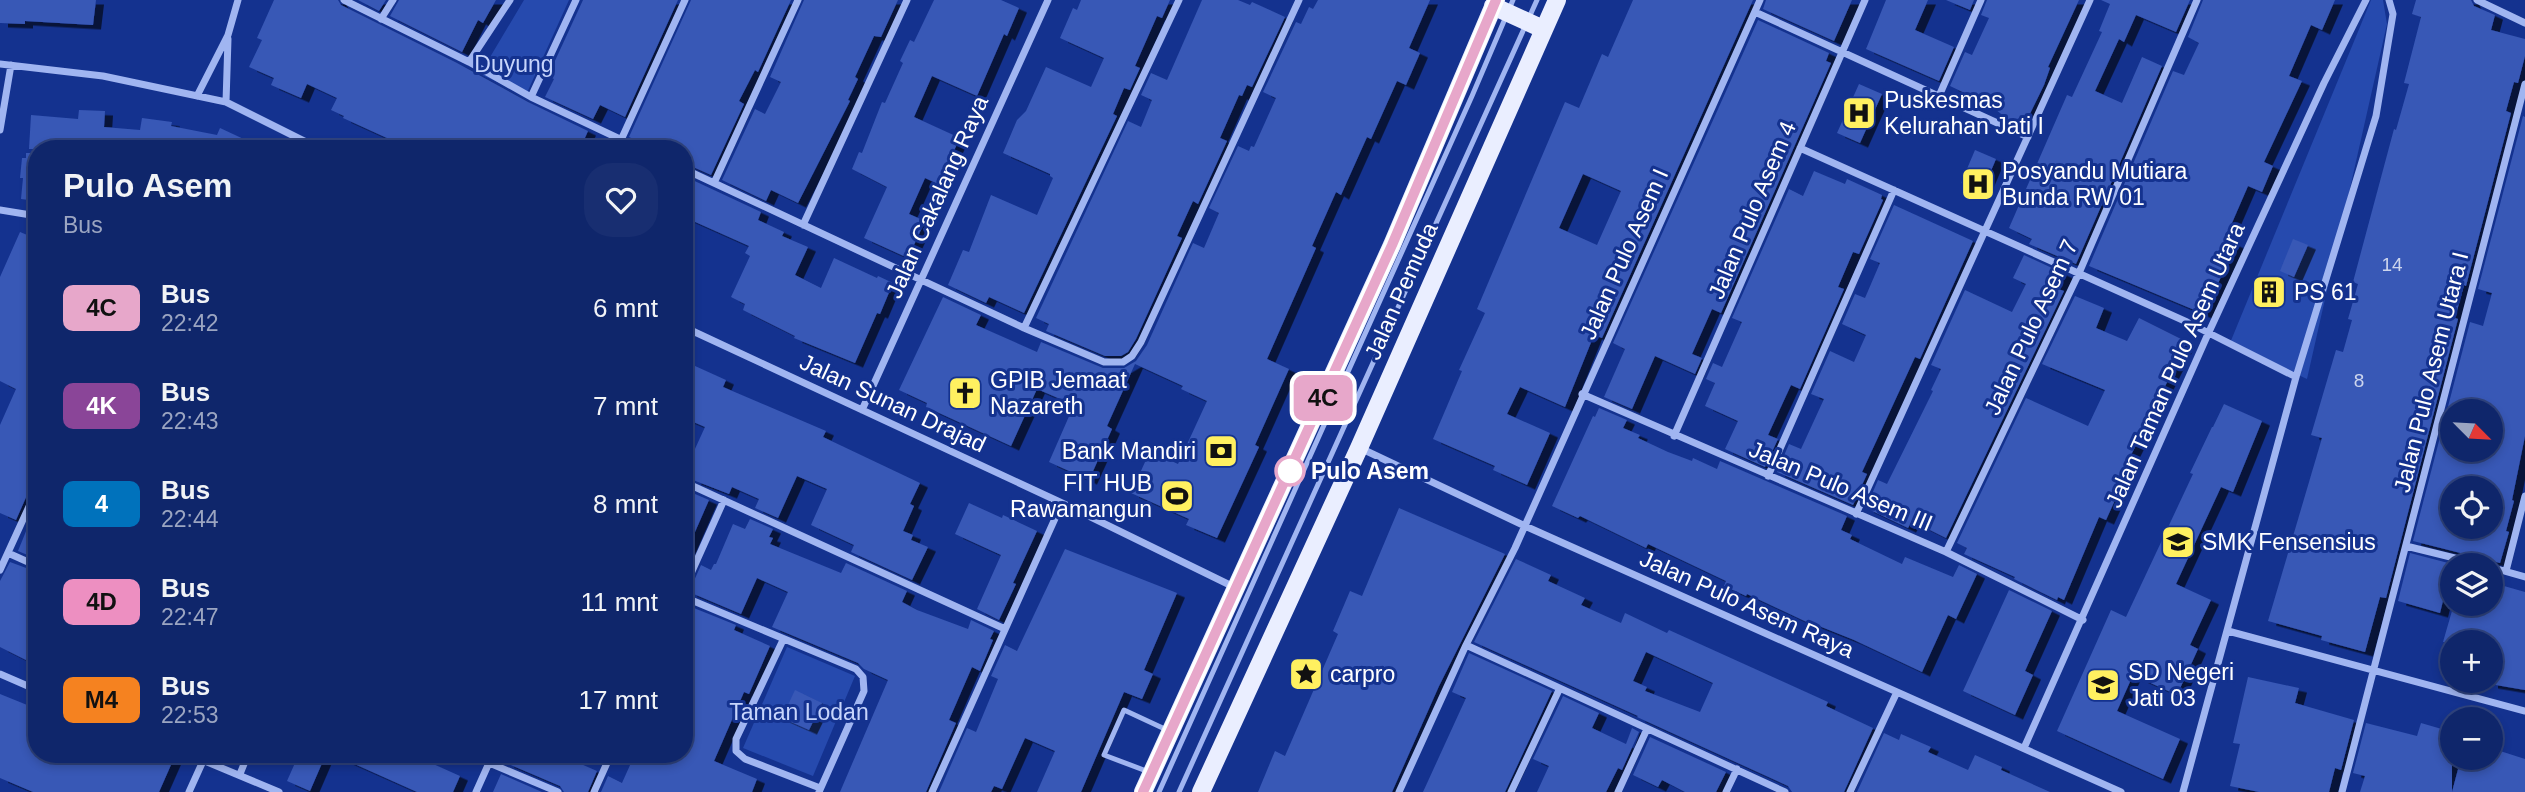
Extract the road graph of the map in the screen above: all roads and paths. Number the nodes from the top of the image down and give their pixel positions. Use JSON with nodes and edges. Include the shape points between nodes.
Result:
{"nodes":[{"id":1,"x":238,"y":0,"type":"edge"},
{"id":2,"x":344,"y":0,"type":"edge"},
{"id":3,"x":393,"y":0,"type":"edge"},
{"id":4,"x":510,"y":0,"type":"edge"},
{"id":5,"x":576,"y":0,"type":"edge"},
{"id":6,"x":685,"y":0,"type":"edge"},
{"id":7,"x":798,"y":0,"type":"edge"},
{"id":8,"x":907,"y":0,"type":"edge"},
{"id":9,"x":1048,"y":0,"type":"edge"},
{"id":10,"x":1179,"y":0,"type":"edge"},
{"id":11,"x":1299,"y":0,"type":"edge"},
{"id":12,"x":1537,"y":0,"type":"edge"},
{"id":13,"x":1557,"y":0,"type":"edge"},
{"id":14,"x":1760,"y":0,"type":"edge"},
{"id":15,"x":1865,"y":0,"type":"edge"},
{"id":16,"x":1981,"y":0,"type":"edge"},
{"id":17,"x":2090,"y":0,"type":"edge"},
{"id":18,"x":2197,"y":0,"type":"edge"},
{"id":19,"x":2366,"y":0,"type":"edge"},
{"id":20,"x":2389,"y":0,"type":"edge"},
{"id":21,"x":2477,"y":0,"type":"edge"},
{"id":22,"x":1502,"y":5,"type":"edge"},
{"id":23,"x":1755,"y":12,"type":"junction"},
{"id":24,"x":382,"y":19,"type":"junction"},
{"id":25,"x":2525,"y":23,"type":"edge"},
{"id":26,"x":1535,"y":26,"type":"junction"},
{"id":27,"x":228,"y":34,"type":"junction"},
{"id":28,"x":1842,"y":51,"type":"junction"},
{"id":29,"x":469,"y":62,"type":"junction"},
{"id":30,"x":0,"y":64,"type":"edge"},
{"id":31,"x":11,"y":65,"type":"junction"},
{"id":32,"x":2525,"y":84,"type":"edge"},
{"id":33,"x":197,"y":96,"type":"junction"},
{"id":34,"x":1939,"y":96,"type":"junction"},
{"id":35,"x":531,"y":97,"type":"junction"},
{"id":36,"x":226,"y":102,"type":"junction"},
{"id":37,"x":0,"y":130,"type":"edge"},
{"id":38,"x":2028,"y":137,"type":"junction"},
{"id":39,"x":302,"y":140,"type":"edge"},
{"id":40,"x":621,"y":140,"type":"joint"},
{"id":41,"x":1800,"y":148,"type":"junction"},
{"id":42,"x":693,"y":173,"type":"edge"},
{"id":43,"x":714,"y":183,"type":"junction"},
{"id":44,"x":1894,"y":190,"type":"junction"},
{"id":45,"x":0,"y":211,"type":"edge"},
{"id":46,"x":28,"y":215,"type":"edge"},
{"id":47,"x":803,"y":225,"type":"junction"},
{"id":48,"x":1986,"y":231,"type":"junction"},
{"id":49,"x":2079,"y":273,"type":"junction"},
{"id":50,"x":921,"y":280,"type":"junction"},
{"id":51,"x":1024,"y":328,"type":"junction"},
{"id":52,"x":693,"y":331,"type":"edge"},
{"id":53,"x":2208,"y":334,"type":"junction"},
{"id":54,"x":2296,"y":377,"type":"junction"},
{"id":55,"x":1582,"y":394,"type":"junction"},
{"id":56,"x":862,"y":410,"type":"junction"},
{"id":57,"x":1674,"y":436,"type":"junction"},
{"id":58,"x":1359,"y":448,"type":"junction"},
{"id":59,"x":1768,"y":476,"type":"junction"},
{"id":60,"x":693,"y":486,"type":"edge"},
{"id":61,"x":2525,"y":496,"type":"edge"},
{"id":62,"x":724,"y":500,"type":"junction"},
{"id":63,"x":1062,"y":503,"type":"junction"},
{"id":64,"x":28,"y":509,"type":"edge"},
{"id":65,"x":1856,"y":514,"type":"junction"},
{"id":66,"x":1525,"y":526,"type":"junction"},
{"id":67,"x":2406,"y":546,"type":"junction"},
{"id":68,"x":1946,"y":552,"type":"junction"},
{"id":69,"x":8,"y":553,"type":"junction"},
{"id":70,"x":2440,"y":554,"type":"edge"},
{"id":71,"x":28,"y":562,"type":"edge"},
{"id":72,"x":693,"y":569,"type":"edge"},
{"id":73,"x":0,"y":570,"type":"edge"},
{"id":74,"x":2505,"y":571,"type":"joint"},
{"id":75,"x":2525,"y":577,"type":"edge"},
{"id":76,"x":1237,"y":588,"type":"junction"},
{"id":77,"x":693,"y":601,"type":"edge"},
{"id":78,"x":2083,"y":620,"type":"junction"},
{"id":79,"x":1005,"y":629,"type":"junction"},
{"id":80,"x":2228,"y":631,"type":"junction"},
{"id":81,"x":783,"y":640,"type":"junction"},
{"id":82,"x":1466,"y":645,"type":"junction"},
{"id":83,"x":2374,"y":670,"type":"junction"},
{"id":84,"x":0,"y":674,"type":"edge"},
{"id":85,"x":28,"y":686,"type":"edge"},
{"id":86,"x":1559,"y":690,"type":"junction"},
{"id":87,"x":1897,"y":692,"type":"junction"},
{"id":88,"x":2525,"y":711,"type":"edge"},
{"id":89,"x":1647,"y":729,"type":"junction"},
{"id":90,"x":1171,"y":732,"type":"junction"},
{"id":91,"x":2024,"y":748,"type":"junction"},
{"id":92,"x":202,"y":763,"type":"edge"},
{"id":93,"x":209,"y":763,"type":"edge"},
{"id":94,"x":244,"y":763,"type":"edge"},
{"id":95,"x":607,"y":763,"type":"edge"},
{"id":96,"x":489,"y":764,"type":"joint"},
{"id":97,"x":1737,"y":769,"type":"junction"},
{"id":98,"x":240,"y":774,"type":"junction"},
{"id":99,"x":1152,"y":774,"type":"junction"},
{"id":100,"x":820,"y":790,"type":"edge"},
{"id":101,"x":189,"y":792,"type":"edge"},
{"id":102,"x":279,"y":792,"type":"edge"},
{"id":103,"x":476,"y":792,"type":"edge"},
{"id":104,"x":558,"y":792,"type":"edge"},
{"id":105,"x":594,"y":792,"type":"edge"},
{"id":106,"x":932,"y":792,"type":"edge"},
{"id":107,"x":1143,"y":792,"type":"edge"},
{"id":108,"x":1159,"y":792,"type":"edge"},
{"id":109,"x":1179,"y":792,"type":"edge"},
{"id":110,"x":1201,"y":792,"type":"edge"},
{"id":111,"x":1399,"y":792,"type":"edge"},
{"id":112,"x":1511,"y":792,"type":"edge"},
{"id":113,"x":1618,"y":792,"type":"edge"},
{"id":114,"x":1726,"y":792,"type":"edge"},
{"id":115,"x":1785,"y":792,"type":"edge"},
{"id":116,"x":1850,"y":792,"type":"edge"},
{"id":117,"x":2121,"y":792,"type":"edge"},
{"id":118,"x":2183,"y":792,"type":"edge"},
{"id":119,"x":2342,"y":792,"type":"edge"}],
"edges":[{"from":1,"to":27,"type":"street"},
{"from":2,"to":24,"type":"street"},
{"from":3,"to":24,"type":"street"},
{"from":4,"to":29,"type":"street"},
{"from":5,"to":35,"type":"street"},
{"from":6,"to":40,"type":"street"},
{"from":7,"to":43,"type":"street"},
{"from":8,"to":47,"type":"street"},
{"from":9,"to":50,"type":"street","name":"Jalan Cakalang Raya"},
{"from":10,"to":51,"type":"street"},
{"from":11,"to":51,"type":"street","via":[[1132,356],[1123,362],[1104,362]]},
{"from":12,"to":26,"type":"lane"},
{"from":13,"to":26,"type":"main road","name":"Jalan Pemuda"},
{"from":14,"to":23,"type":"street","name":"Jalan Pulo Asem I"},
{"from":15,"to":28,"type":"street","name":"Jalan Pulo Asem 4"},
{"from":16,"to":34,"type":"street"},
{"from":17,"to":38,"type":"street"},
{"from":18,"to":49,"type":"street","name":"Jalan Pulo Asem 7"},
{"from":19,"to":53,"type":"street","name":"Jalan Taman Pulo Asem Utara"},
{"from":20,"to":54,"type":"street","via":[[2393,14],[2376,116]]},
{"from":21,"to":25,"type":"street"},
{"from":22,"to":26,"type":"main road"},
{"from":22,"to":76,"type":"main road","name":"Jalan Pemuda"},
{"from":22,"to":108,"type":"lane","via":[[1472,96]]},
{"from":23,"to":28,"type":"street"},
{"from":23,"to":55,"type":"street","name":"Jalan Pulo Asem I"},
{"from":24,"to":29,"type":"street"},
{"from":26,"to":58,"type":"main road","name":"Jalan Pemuda"},
{"from":26,"to":109,"type":"lane"},
{"from":27,"to":33,"type":"street"},
{"from":27,"to":36,"type":"street"},
{"from":28,"to":34,"type":"street"},
{"from":28,"to":41,"type":"street","name":"Jalan Pulo Asem 4"},
{"from":29,"to":35,"type":"street"},
{"from":30,"to":31,"type":"street"},
{"from":31,"to":33,"type":"street","via":[[103,76]]},
{"from":31,"to":37,"type":"street"},
{"from":32,"to":67,"type":"street","name":"Jalan Pulo Asem Utara I"},
{"from":33,"to":36,"type":"street"},
{"from":34,"to":38,"type":"street"},
{"from":35,"to":40,"type":"street"},
{"from":36,"to":39,"type":"street"},
{"from":38,"to":48,"type":"street"},
{"from":41,"to":44,"type":"street"},
{"from":41,"to":57,"type":"street","name":"Jalan Pulo Asem 4"},
{"from":42,"to":43,"type":"street"},
{"from":43,"to":47,"type":"street"},
{"from":44,"to":48,"type":"street"},
{"from":44,"to":59,"type":"street"},
{"from":45,"to":46,"type":"street"},
{"from":47,"to":50,"type":"street"},
{"from":48,"to":49,"type":"street"},
{"from":48,"to":65,"type":"street"},
{"from":49,"to":53,"type":"street"},
{"from":49,"to":68,"type":"street","name":"Jalan Pulo Asem 7"},
{"from":50,"to":51,"type":"street"},
{"from":50,"to":56,"type":"street","name":"Jalan Cakalang Raya"},
{"from":52,"to":56,"type":"street","name":"Jalan Sunan Drajad"},
{"from":53,"to":54,"type":"street"},
{"from":53,"to":78,"type":"street","name":"Jalan Taman Pulo Asem Utara"},
{"from":54,"to":80,"type":"street"},
{"from":55,"to":57,"type":"street","name":"Jalan Pulo Asem III"},
{"from":55,"to":66,"type":"street","name":"Jalan Pulo Asem I"},
{"from":56,"to":63,"type":"street","name":"Jalan Sunan Drajad"},
{"from":57,"to":59,"type":"street","name":"Jalan Pulo Asem III"},
{"from":58,"to":66,"type":"street","name":"Jalan Pulo Asem Raya"},
{"from":58,"to":110,"type":"main road","name":"Jalan Pemuda"},
{"from":59,"to":65,"type":"street","name":"Jalan Pulo Asem III"},
{"from":60,"to":62,"type":"street"},
{"from":61,"to":74,"type":"street"},
{"from":62,"to":72,"type":"street"},
{"from":62,"to":79,"type":"street"},
{"from":63,"to":76,"type":"street","name":"Jalan Sunan Drajad"},
{"from":63,"to":79,"type":"street"},
{"from":64,"to":69,"type":"street"},
{"from":65,"to":68,"type":"street","name":"Jalan Pulo Asem III"},
{"from":66,"to":82,"type":"street","name":"Jalan Pulo Asem I"},
{"from":66,"to":87,"type":"street","name":"Jalan Pulo Asem Raya"},
{"from":67,"to":70,"type":"street"},
{"from":67,"to":83,"type":"street","name":"Jalan Pulo Asem Utara I"},
{"from":68,"to":78,"type":"street","name":"Jalan Pulo Asem III"},
{"from":69,"to":71,"type":"street"},
{"from":69,"to":73,"type":"street"},
{"from":74,"to":75,"type":"street"},
{"from":76,"to":90,"type":"main road","name":"Jalan Pemuda"},
{"from":77,"to":81,"type":"street"},
{"from":78,"to":91,"type":"street","name":"Jalan Taman Pulo Asem Utara"},
{"from":79,"to":106,"type":"street"},
{"from":80,"to":83,"type":"street"},
{"from":80,"to":118,"type":"street"},
{"from":81,"to":100,"type":"street","via":[[856,669],[865,683]]},
{"from":81,"to":100,"type":"street","via":[[736,738],[736,751]]},
{"from":82,"to":86,"type":"street"},
{"from":82,"to":111,"type":"street","name":"Jalan Pulo Asem I"},
{"from":83,"to":88,"type":"street"},
{"from":83,"to":119,"type":"street","name":"Jalan Pulo Asem Utara I"},
{"from":84,"to":85,"type":"street"},
{"from":86,"to":89,"type":"street"},
{"from":86,"to":112,"type":"street"},
{"from":87,"to":91,"type":"street","name":"Jalan Pulo Asem Raya"},
{"from":87,"to":116,"type":"street"},
{"from":89,"to":97,"type":"street"},
{"from":89,"to":113,"type":"street"},
{"from":90,"to":99,"type":"main road","name":"Jalan Pemuda"},
{"from":90,"to":99,"type":"lane","via":[[1124,710],[1104,754]]},
{"from":91,"to":117,"type":"street","name":"Jalan Pulo Asem Raya"},
{"from":92,"to":101,"type":"street"},
{"from":93,"to":98,"type":"street"},
{"from":94,"to":98,"type":"street"},
{"from":95,"to":105,"type":"street"},
{"from":96,"to":103,"type":"street"},
{"from":96,"to":104,"type":"street"},
{"from":97,"to":114,"type":"street"},
{"from":97,"to":115,"type":"street"},
{"from":98,"to":102,"type":"street"},
{"from":99,"to":107,"type":"main road","name":"Jalan Pemuda"}]}
